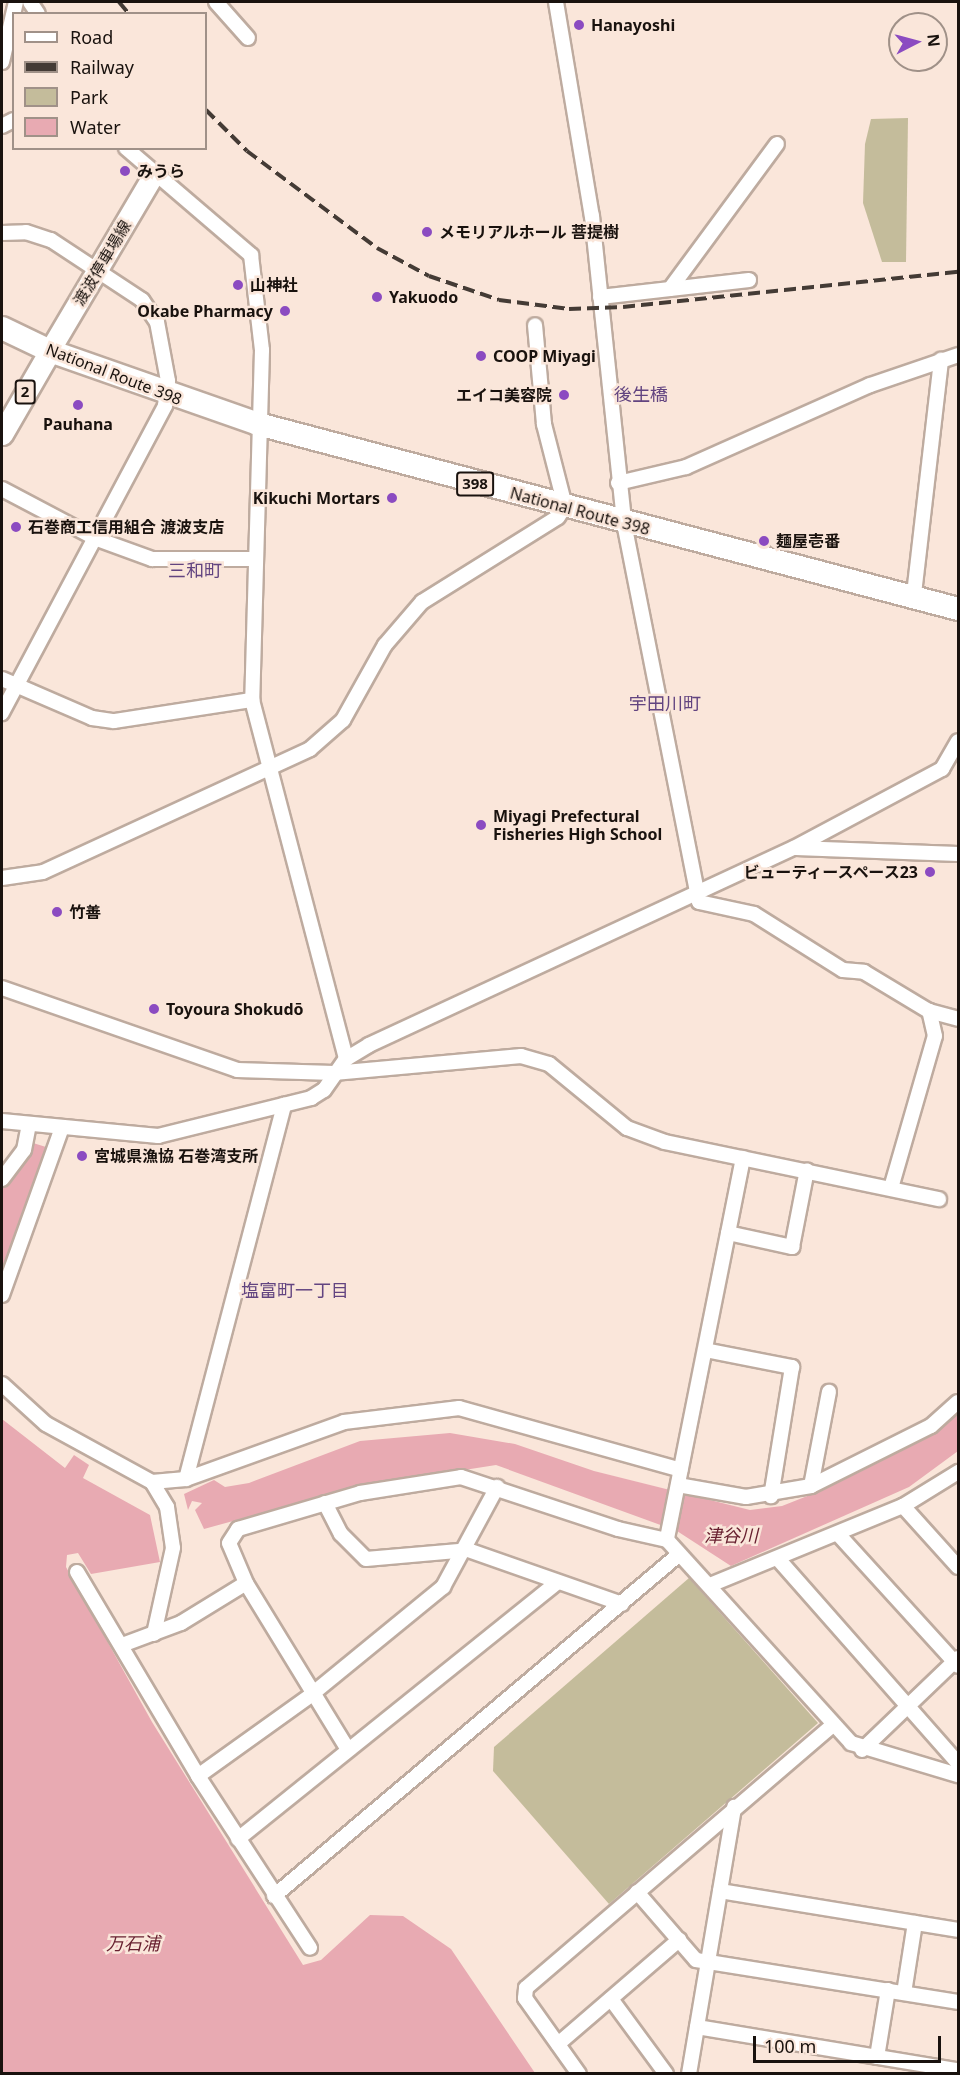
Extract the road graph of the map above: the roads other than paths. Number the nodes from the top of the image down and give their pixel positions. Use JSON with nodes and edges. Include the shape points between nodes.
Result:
{"nodes":[{"id":1,"x":216,"y":2,"type":"edge"},
{"id":2,"x":556,"y":2,"type":"edge"},
{"id":3,"x":12,"y":19,"type":"edge"},
{"id":4,"x":248,"y":38,"type":"dead end"},
{"id":5,"x":2,"y":62,"type":"edge"},
{"id":6,"x":777,"y":144,"type":"dead end"},
{"id":7,"x":128,"y":150,"type":"edge"},
{"id":8,"x":154,"y":175,"type":"junction"},
{"id":9,"x":2,"y":233,"type":"edge"},
{"id":10,"x":99,"y":268,"type":"junction"},
{"id":11,"x":749,"y":280,"type":"dead end"},
{"id":12,"x":670,"y":289,"type":"junction"},
{"id":13,"x":600,"y":297,"type":"junction"},
{"id":14,"x":535,"y":325,"type":"dead end"},
{"id":15,"x":2,"y":328,"type":"edge"},
{"id":16,"x":50,"y":351,"type":"junction"},
{"id":17,"x":958,"y":355,"type":"edge"},
{"id":18,"x":941,"y":360,"type":"junction"},
{"id":19,"x":168,"y":395,"type":"junction"},
{"id":20,"x":258,"y":424,"type":"junction"},
{"id":21,"x":2,"y":434,"type":"edge"},
{"id":22,"x":618,"y":483,"type":"junction"},
{"id":23,"x":2,"y":489,"type":"edge"},
{"id":24,"x":566,"y":506,"type":"junction"},
{"id":25,"x":624,"y":523,"type":"junction"},
{"id":26,"x":97,"y":539,"type":"junction"},
{"id":27,"x":256,"y":559,"type":"junction"},
{"id":28,"x":914,"y":594,"type":"junction"},
{"id":29,"x":958,"y":609,"type":"edge"},
{"id":30,"x":2,"y":679,"type":"edge"},
{"id":31,"x":16,"y":686,"type":"junction"},
{"id":32,"x":252,"y":700,"type":"junction"},
{"id":33,"x":2,"y":713,"type":"edge"},
{"id":34,"x":958,"y":741,"type":"edge"},
{"id":35,"x":955,"y":755,"type":"edge"},
{"id":36,"x":268,"y":770,"type":"junction"},
{"id":37,"x":794,"y":848,"type":"junction"},
{"id":38,"x":958,"y":854,"type":"edge"},
{"id":39,"x":2,"y":878,"type":"edge"},
{"id":40,"x":696,"y":892,"type":"junction"},
{"id":41,"x":2,"y":988,"type":"edge"},
{"id":42,"x":929,"y":1011,"type":"junction"},
{"id":43,"x":958,"y":1019,"type":"edge"},
{"id":44,"x":346,"y":1059,"type":"junction"},
{"id":45,"x":334,"y":1073,"type":"junction"},
{"id":46,"x":284,"y":1105,"type":"junction"},
{"id":47,"x":2,"y":1121,"type":"edge"},
{"id":48,"x":29,"y":1125,"type":"junction"},
{"id":49,"x":61,"y":1130,"type":"junction"},
{"id":50,"x":744,"y":1158,"type":"junction"},
{"id":51,"x":807,"y":1170,"type":"junction"},
{"id":52,"x":2,"y":1179,"type":"edge"},
{"id":53,"x":891,"y":1188,"type":"junction"},
{"id":54,"x":939,"y":1199,"type":"dead end"},
{"id":55,"x":729,"y":1233,"type":"junction"},
{"id":56,"x":2,"y":1295,"type":"edge"},
{"id":57,"x":705,"y":1350,"type":"junction"},
{"id":58,"x":2,"y":1384,"type":"edge"},
{"id":59,"x":829,"y":1392,"type":"dead end"},
{"id":60,"x":958,"y":1402,"type":"edge"},
{"id":61,"x":681,"y":1470,"type":"junction"},
{"id":62,"x":958,"y":1473,"type":"edge"},
{"id":63,"x":186,"y":1479,"type":"junction"},
{"id":64,"x":152,"y":1482,"type":"junction"},
{"id":65,"x":810,"y":1486,"type":"junction"},
{"id":66,"x":497,"y":1487,"type":"junction"},
{"id":67,"x":677,"y":1489,"type":"junction"},
{"id":68,"x":771,"y":1496,"type":"junction"},
{"id":69,"x":325,"y":1503,"type":"junction"},
{"id":70,"x":903,"y":1506,"type":"junction"},
{"id":71,"x":838,"y":1534,"type":"junction"},
{"id":72,"x":668,"y":1535,"type":"junction"},
{"id":73,"x":468,"y":1550,"type":"junction"},
{"id":74,"x":677,"y":1556,"type":"junction"},
{"id":75,"x":779,"y":1560,"type":"junction"},
{"id":76,"x":958,"y":1567,"type":"edge"},
{"id":77,"x":77,"y":1572,"type":"dead end"},
{"id":78,"x":246,"y":1583,"type":"junction"},
{"id":79,"x":556,"y":1583,"type":"junction"},
{"id":80,"x":710,"y":1585,"type":"junction"},
{"id":81,"x":622,"y":1604,"type":"junction"},
{"id":82,"x":154,"y":1634,"type":"junction"},
{"id":83,"x":123,"y":1645,"type":"junction"},
{"id":84,"x":957,"y":1662,"type":"edge"},
{"id":85,"x":311,"y":1695,"type":"junction"},
{"id":86,"x":909,"y":1704,"type":"junction"},
{"id":87,"x":832,"y":1726,"type":"junction"},
{"id":88,"x":347,"y":1748,"type":"junction"},
{"id":89,"x":862,"y":1750,"type":"junction"},
{"id":90,"x":958,"y":1763,"type":"edge"},
{"id":91,"x":958,"y":1775,"type":"edge"},
{"id":92,"x":198,"y":1776,"type":"junction"},
{"id":93,"x":734,"y":1807,"type":"junction"},
{"id":94,"x":238,"y":1839,"type":"junction"},
{"id":95,"x":720,"y":1891,"type":"junction"},
{"id":96,"x":637,"y":1892,"type":"junction"},
{"id":97,"x":274,"y":1896,"type":"junction"},
{"id":98,"x":915,"y":1923,"type":"junction"},
{"id":99,"x":958,"y":1930,"type":"edge"},
{"id":100,"x":679,"y":1940,"type":"junction"},
{"id":101,"x":310,"y":1948,"type":"dead end"},
{"id":102,"x":708,"y":1961,"type":"junction"},
{"id":103,"x":888,"y":1990,"type":"junction"},
{"id":104,"x":904,"y":1993,"type":"junction"},
{"id":105,"x":611,"y":1999,"type":"junction"},
{"id":106,"x":958,"y":2002,"type":"edge"},
{"id":107,"x":697,"y":2027,"type":"junction"},
{"id":108,"x":558,"y":2044,"type":"junction"},
{"id":109,"x":877,"y":2057,"type":"junction"},
{"id":110,"x":893,"y":2059,"type":"junction"},
{"id":111,"x":958,"y":2070,"type":"edge"},
{"id":112,"x":579,"y":2073,"type":"edge"},
{"id":113,"x":666,"y":2073,"type":"edge"},
{"id":114,"x":689,"y":2073,"type":"edge"},
{"id":115,"x":891,"y":2073,"type":"edge"}],
"edges":[{"from":1,"to":4,"type":"street"},
{"from":2,"to":13,"type":"street"},
{"from":3,"to":5,"type":"street"},
{"from":6,"to":12,"type":"street"},
{"from":7,"to":8,"type":"street"},
{"from":8,"to":10,"type":"main road","name":"渡波停車場線"},
{"from":8,"to":20,"type":"street","via":[[251,255],[262,350]]},
{"from":9,"to":10,"type":"street","via":[[26,232],[51,240]]},
{"from":10,"to":16,"type":"main road","name":"渡波停車場線"},
{"from":10,"to":19,"type":"street","via":[[142,300],[157,322]]},
{"from":11,"to":12,"type":"street"},
{"from":12,"to":13,"type":"street"},
{"from":13,"to":22,"type":"street"},
{"from":14,"to":24,"type":"street","via":[[544,424]]},
{"from":15,"to":16,"type":"highway","name":"National Route 398","number":"398"},
{"from":16,"to":19,"type":"highway","name":"National Route 398","number":"398"},
{"from":16,"to":21,"type":"main road","number":"2"},
{"from":17,"to":18,"type":"street"},
{"from":18,"to":22,"type":"street","via":[[778,422],[686,467]]},
{"from":18,"to":28,"type":"street"},
{"from":19,"to":20,"type":"highway","name":"National Route 398","number":"398"},
{"from":19,"to":26,"type":"street"},
{"from":20,"to":24,"type":"highway","name":"National Route 398","number":"398"},
{"from":20,"to":27,"type":"street"},
{"from":22,"to":25,"type":"street"},
{"from":23,"to":26,"type":"street"},
{"from":24,"to":25,"type":"highway","name":"National Route 398","number":"398"},
{"from":24,"to":36,"type":"street","via":[[558,517],[422,602],[385,645],[343,720],[310,748]]},
{"from":25,"to":28,"type":"highway","name":"National Route 398","number":"398"},
{"from":25,"to":40,"type":"street"},
{"from":26,"to":27,"type":"street","via":[[171,561]]},
{"from":26,"to":31,"type":"street"},
{"from":27,"to":32,"type":"street"},
{"from":28,"to":29,"type":"highway","name":"National Route 398","number":"398"},
{"from":30,"to":31,"type":"street"},
{"from":31,"to":32,"type":"street","via":[[92,718],[114,721]]},
{"from":31,"to":33,"type":"street"},
{"from":32,"to":36,"type":"street"},
{"from":34,"to":35,"type":"street"},
{"from":35,"to":37,"type":"street","via":[[942,769]]},
{"from":36,"to":39,"type":"street","via":[[43,872]]},
{"from":36,"to":44,"type":"street"},
{"from":37,"to":38,"type":"street"},
{"from":37,"to":40,"type":"street"},
{"from":40,"to":42,"type":"street","via":[[699,902],[754,914],[843,970],[864,972]]},
{"from":40,"to":44,"type":"street"},
{"from":41,"to":45,"type":"street","via":[[226,1068]]},
{"from":42,"to":43,"type":"street"},
{"from":42,"to":53,"type":"street","via":[[935,1036]]},
{"from":44,"to":45,"type":"street"},
{"from":45,"to":46,"type":"street","via":[[317,1095]]},
{"from":45,"to":50,"type":"street","via":[[521,1056],[549,1064],[627,1128],[665,1142]]},
{"from":46,"to":49,"type":"street","via":[[158,1136]]},
{"from":46,"to":63,"type":"street"},
{"from":47,"to":48,"type":"street"},
{"from":48,"to":49,"type":"street"},
{"from":48,"to":52,"type":"street","via":[[24,1150]]},
{"from":49,"to":56,"type":"street"},
{"from":50,"to":51,"type":"street"},
{"from":50,"to":55,"type":"street"},
{"from":51,"to":53,"type":"street"},
{"from":51,"to":55,"type":"street","via":[[792,1247]]},
{"from":53,"to":54,"type":"street"},
{"from":55,"to":57,"type":"street"},
{"from":57,"to":61,"type":"street"},
{"from":57,"to":68,"type":"street","via":[[792,1367]]},
{"from":58,"to":64,"type":"street","via":[[46,1424]]},
{"from":59,"to":65,"type":"street"},
{"from":60,"to":65,"type":"street","via":[[932,1426]]},
{"from":61,"to":63,"type":"street","via":[[459,1408],[344,1422]]},
{"from":61,"to":67,"type":"street"},
{"from":62,"to":70,"type":"street"},
{"from":63,"to":64,"type":"street"},
{"from":64,"to":82,"type":"street","via":[[167,1507],[173,1548]]},
{"from":65,"to":68,"type":"street"},
{"from":66,"to":69,"type":"street","via":[[461,1477]]},
{"from":66,"to":72,"type":"street","via":[[618,1529]]},
{"from":66,"to":73,"type":"street"},
{"from":67,"to":68,"type":"street"},
{"from":67,"to":72,"type":"street"},
{"from":69,"to":73,"type":"street","via":[[341,1534],[366,1559]]},
{"from":69,"to":78,"type":"street","via":[[231,1534]]},
{"from":70,"to":71,"type":"street"},
{"from":70,"to":76,"type":"street"},
{"from":71,"to":75,"type":"street"},
{"from":71,"to":84,"type":"street"},
{"from":72,"to":74,"type":"street"},
{"from":73,"to":79,"type":"street"},
{"from":73,"to":85,"type":"street","via":[[444,1587]]},
{"from":74,"to":80,"type":"street"},
{"from":74,"to":81,"type":"street"},
{"from":75,"to":80,"type":"street"},
{"from":75,"to":86,"type":"street"},
{"from":77,"to":83,"type":"street"},
{"from":78,"to":82,"type":"street"},
{"from":78,"to":85,"type":"street"},
{"from":79,"to":81,"type":"street"},
{"from":79,"to":88,"type":"street"},
{"from":80,"to":87,"type":"street"},
{"from":81,"to":97,"type":"street"},
{"from":82,"to":83,"type":"street"},
{"from":83,"to":92,"type":"street"},
{"from":84,"to":86,"type":"street"},
{"from":85,"to":88,"type":"street"},
{"from":85,"to":92,"type":"street"},
{"from":86,"to":89,"type":"street"},
{"from":86,"to":90,"type":"street"},
{"from":87,"to":89,"type":"street"},
{"from":87,"to":93,"type":"street"},
{"from":88,"to":94,"type":"street"},
{"from":89,"to":91,"type":"street"},
{"from":92,"to":94,"type":"street"},
{"from":93,"to":95,"type":"street"},
{"from":93,"to":96,"type":"street"},
{"from":94,"to":97,"type":"street"},
{"from":95,"to":98,"type":"street"},
{"from":95,"to":102,"type":"street"},
{"from":96,"to":100,"type":"street"},
{"from":96,"to":108,"type":"street","via":[[523,1992]]},
{"from":97,"to":101,"type":"street"},
{"from":98,"to":99,"type":"street"},
{"from":98,"to":104,"type":"street"},
{"from":100,"to":102,"type":"street","via":[[696,1960]]},
{"from":100,"to":105,"type":"street"},
{"from":102,"to":103,"type":"street"},
{"from":102,"to":107,"type":"street"},
{"from":103,"to":104,"type":"street"},
{"from":103,"to":109,"type":"street"},
{"from":104,"to":106,"type":"street"},
{"from":105,"to":108,"type":"street"},
{"from":105,"to":113,"type":"street"},
{"from":107,"to":109,"type":"street"},
{"from":107,"to":114,"type":"street"},
{"from":108,"to":112,"type":"street"},
{"from":109,"to":110,"type":"street"},
{"from":110,"to":111,"type":"street"},
{"from":110,"to":115,"type":"street"}]}
